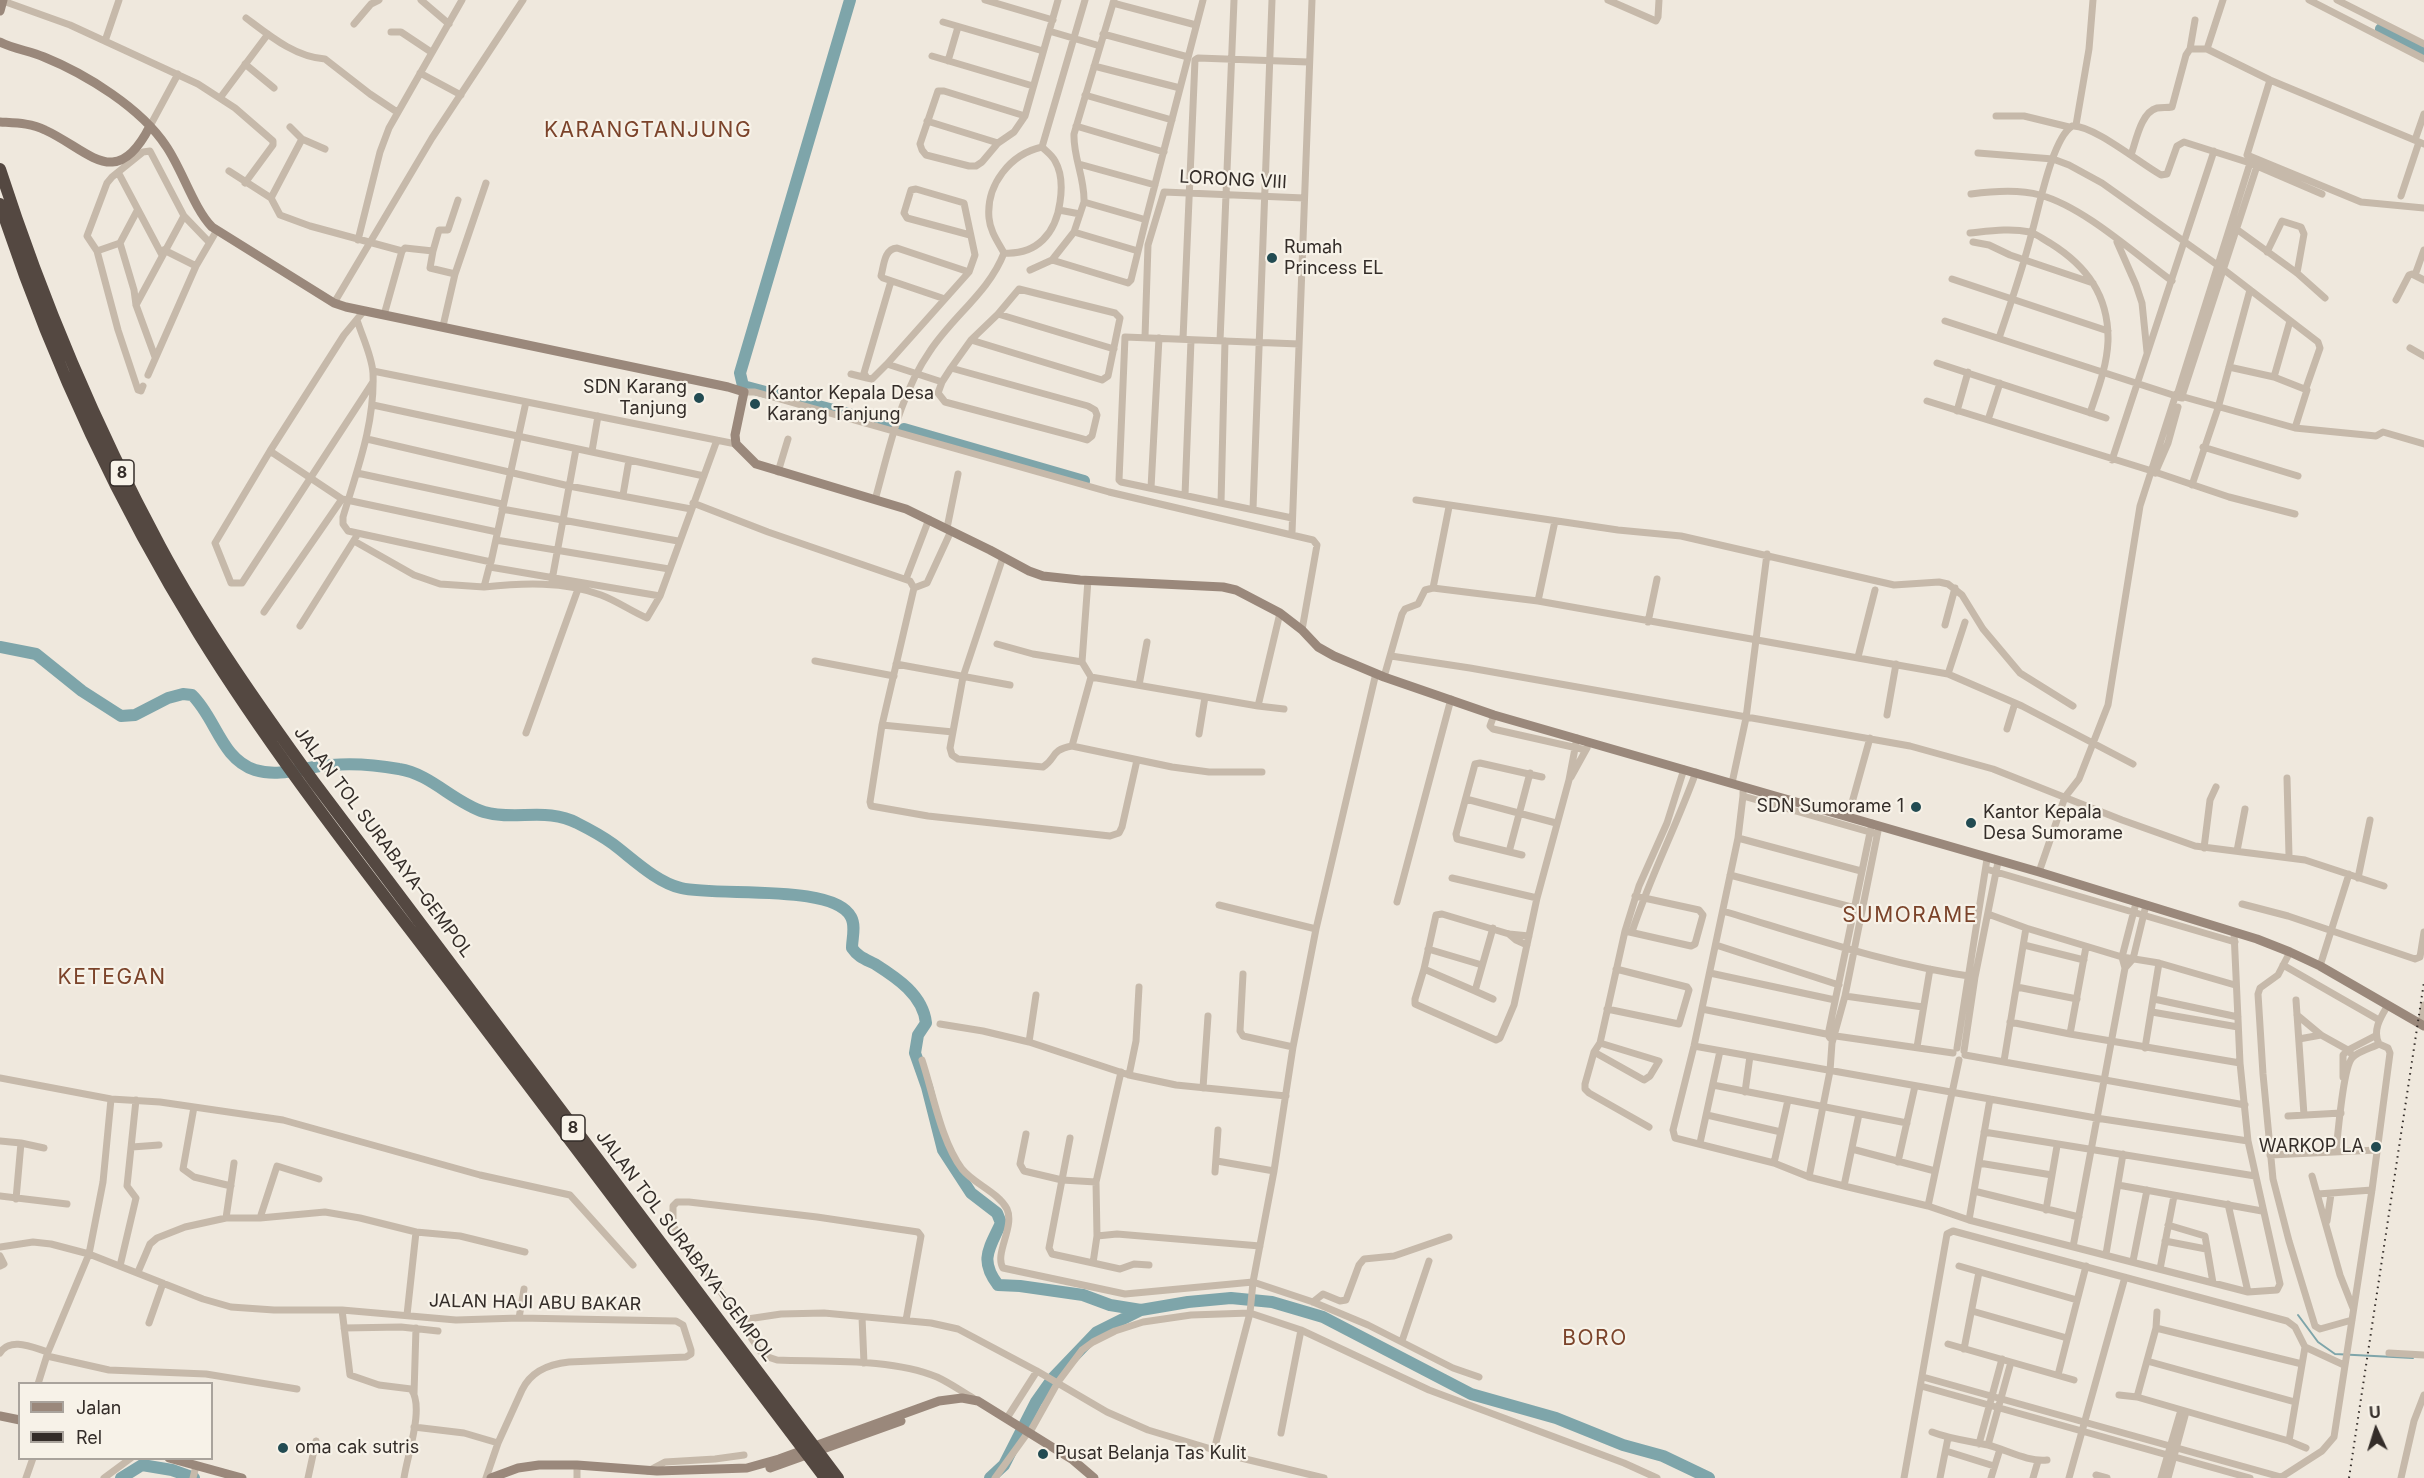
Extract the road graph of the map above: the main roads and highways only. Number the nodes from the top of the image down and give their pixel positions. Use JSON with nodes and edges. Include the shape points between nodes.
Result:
{"nodes":[{"id":1,"x":0,"y":169,"type":"edge"},
{"id":2,"x":0,"y":204,"type":"edge"},
{"id":3,"x":287,"y":755,"type":"junction"},
{"id":4,"x":830,"y":1476,"type":"edge"}],
"edges":[{"from":1,"to":3,"type":"highway","name":"JALAN TOL SURABAYA–GEMPOL","number":"8","via":[[60,336],[126,481],[189,595]]},
{"from":2,"to":3,"type":"highway","name":"JALAN TOL SURABAYA–GEMPOL","number":"8","via":[[45,328],[129,512],[196,629]]},
{"from":3,"to":4,"type":"highway","name":"JALAN TOL SURABAYA–GEMPOL","number":"8"}]}
